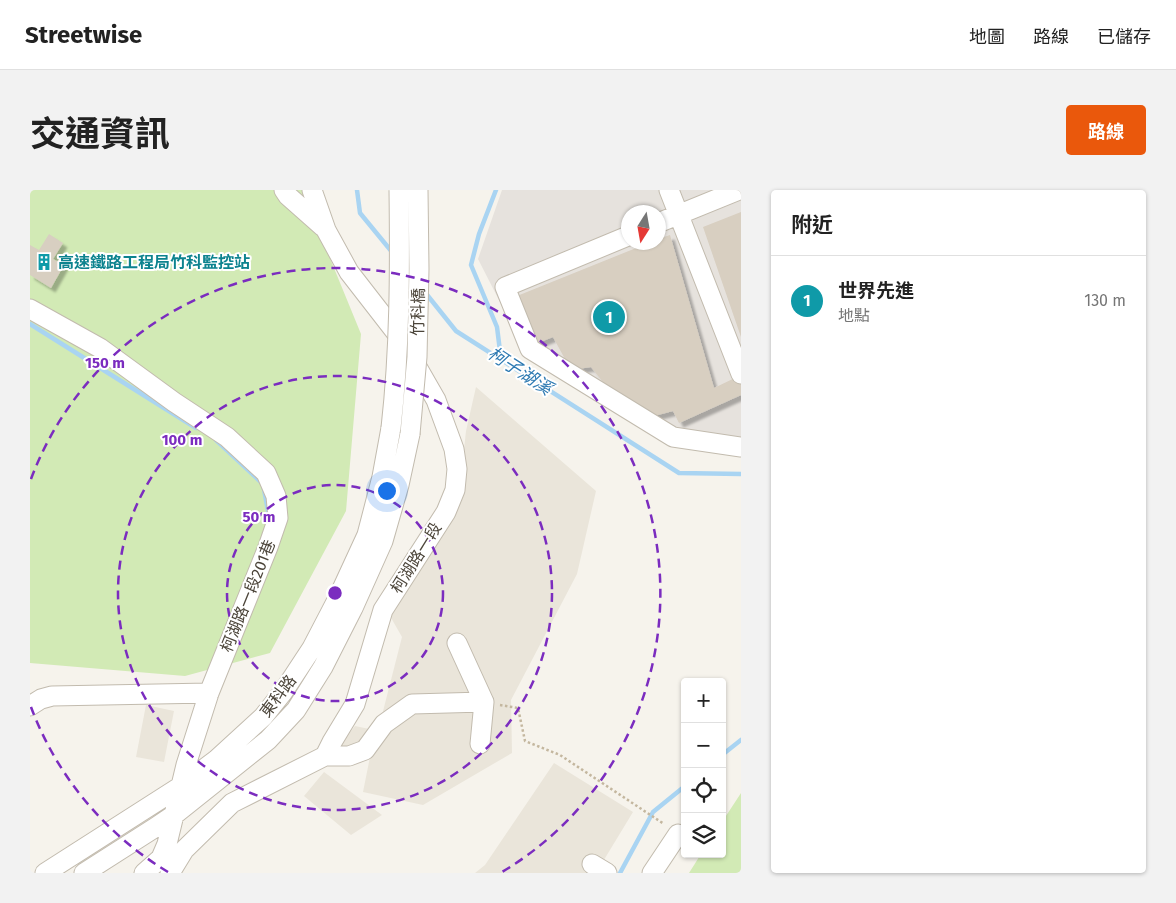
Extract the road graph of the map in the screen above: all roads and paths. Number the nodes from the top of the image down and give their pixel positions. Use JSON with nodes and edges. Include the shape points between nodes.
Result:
{"nodes":[{"id":1,"x":284,"y":190,"type":"edge"},
{"id":2,"x":312,"y":190,"type":"edge"},
{"id":3,"x":399,"y":190,"type":"edge"},
{"id":4,"x":418,"y":190,"type":"edge"},
{"id":5,"x":669,"y":190,"type":"edge"},
{"id":6,"x":739,"y":190,"type":"edge"},
{"id":7,"x":679,"y":215,"type":"junction"},
{"id":8,"x":666,"y":221,"type":"edge"},
{"id":9,"x":326,"y":230,"type":"junction"},
{"id":10,"x":621,"y":239,"type":"edge"},
{"id":11,"x":30,"y":309,"type":"edge"},
{"id":12,"x":741,"y":374,"type":"edge"},
{"id":13,"x":391,"y":428,"type":"joint"},
{"id":14,"x":410,"y":434,"type":"joint"},
{"id":15,"x":741,"y":447,"type":"edge"},
{"id":16,"x":457,"y":643,"type":"dead end"},
{"id":17,"x":209,"y":693,"type":"junction"},
{"id":18,"x":484,"y":702,"type":"junction"},
{"id":19,"x":30,"y":706,"type":"edge"},
{"id":20,"x":480,"y":744,"type":"dead end"},
{"id":21,"x":325,"y":756,"type":"junction"},
{"id":22,"x":181,"y":786,"type":"junction"},
{"id":23,"x":174,"y":815,"type":"junction"},
{"id":24,"x":678,"y":834,"type":"joint"},
{"id":25,"x":45,"y":873,"type":"edge"},
{"id":26,"x":84,"y":873,"type":"edge"},
{"id":27,"x":144,"y":873,"type":"edge"},
{"id":28,"x":170,"y":873,"type":"edge"},
{"id":29,"x":652,"y":873,"type":"edge"}],
"edges":[{"from":1,"to":9,"type":"street"},
{"from":2,"to":9,"type":"street","name":"柯湖路一段"},
{"from":3,"to":13,"type":"street","name":"竹科橋","bridge":true,"via":[[397,366]]},
{"from":4,"to":14,"type":"street","name":"竹科橋","bridge":true,"via":[[417,356]]},
{"from":5,"to":7,"type":"street"},
{"from":6,"to":7,"type":"street"},
{"from":7,"to":8,"type":"street"},
{"from":7,"to":12,"type":"street"},
{"from":9,"to":21,"type":"street","name":"柯湖路一段","via":[[349,272],[401,340],[436,400],[454,449],[457,470],[455,490],[446,512],[383,610],[355,704]]},
{"from":10,"to":15,"type":"street","via":[[505,287],[530,349],[673,438]]},
{"from":11,"to":17,"type":"street","name":"柯湖路一段201巷","via":[[100,348],[227,437],[266,473],[276,496],[278,518]]},
{"from":13,"to":22,"type":"street","name":"東科路","via":[[367,534],[312,648],[262,717],[216,760]]},
{"from":14,"to":23,"type":"street","name":"東科路","via":[[400,485],[383,541],[353,608],[314,682],[296,710],[268,740]]},
{"from":16,"to":18,"type":"street"},
{"from":17,"to":19,"type":"street","via":[[52,696]]},
{"from":17,"to":22,"type":"street","name":"柯湖路一段201巷"},
{"from":18,"to":20,"type":"street"},
{"from":18,"to":21,"type":"street","via":[[412,704],[384,724],[364,750],[349,756]]},
{"from":18,"to":24,"type":"path","via":[[518,708],[526,741],[560,755]]},
{"from":21,"to":28,"type":"street","via":[[232,803],[184,850]]},
{"from":22,"to":23,"type":"street","name":"柯湖路一段201巷"},
{"from":22,"to":25,"type":"street","name":"東科路"},
{"from":23,"to":26,"type":"street","name":"東科路"},
{"from":23,"to":27,"type":"street","name":"柯湖路一段201巷","via":[[160,858]]},
{"from":24,"to":29,"type":"street"}]}
